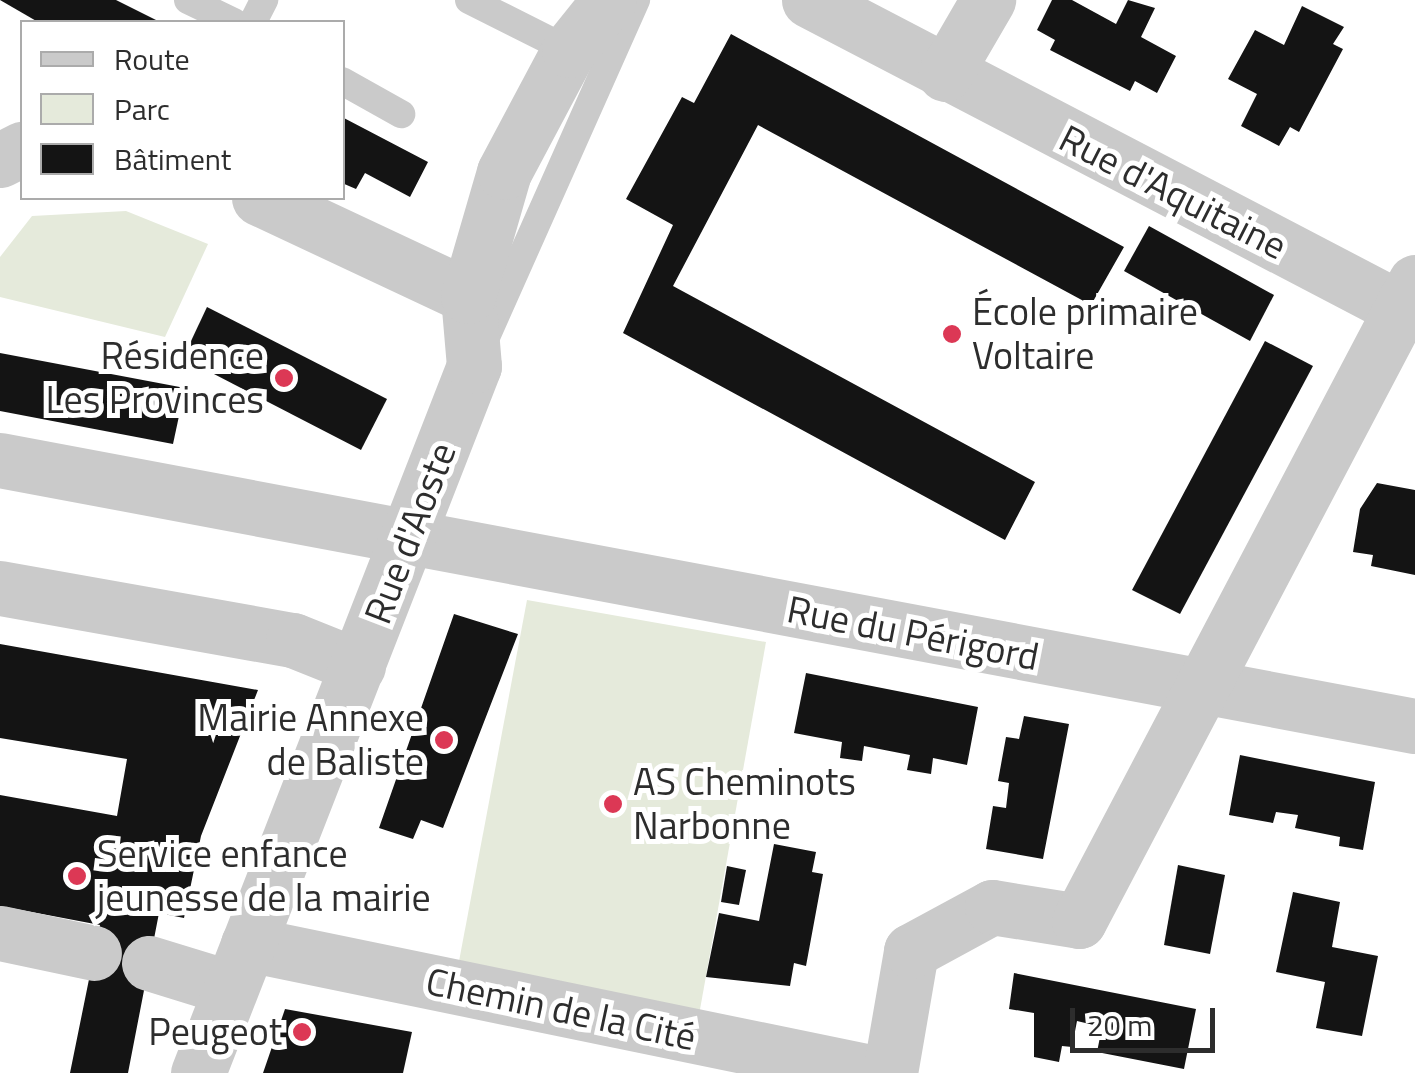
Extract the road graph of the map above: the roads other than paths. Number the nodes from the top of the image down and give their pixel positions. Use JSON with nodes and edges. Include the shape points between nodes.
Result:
{"nodes":[{"id":1,"x":188,"y":0,"type":"edge"},
{"id":2,"x":469,"y":0,"type":"edge"},
{"id":3,"x":608,"y":0,"type":"edge"},
{"id":4,"x":636,"y":0,"type":"edge"},
{"id":5,"x":810,"y":0,"type":"edge"},
{"id":6,"x":988,"y":0,"type":"edge"},
{"id":7,"x":230,"y":20,"type":"edge"},
{"id":8,"x":569,"y":50,"type":"junction"},
{"id":9,"x":945,"y":74,"type":"junction"},
{"id":10,"x":345,"y":84,"type":"edge"},
{"id":11,"x":401,"y":114,"type":"dead end"},
{"id":12,"x":263,"y":200,"type":"edge"},
{"id":13,"x":468,"y":296,"type":"junction"},
{"id":14,"x":1408,"y":296,"type":"edge"},
{"id":15,"x":474,"y":366,"type":"junction"},
{"id":16,"x":0,"y":460,"type":"edge"},
{"id":17,"x":412,"y":537,"type":"junction"},
{"id":18,"x":0,"y":588,"type":"edge"},
{"id":19,"x":358,"y":666,"type":"junction"},
{"id":20,"x":1201,"y":689,"type":"junction"},
{"id":21,"x":1415,"y":726,"type":"edge"},
{"id":22,"x":0,"y":934,"type":"edge"},
{"id":23,"x":94,"y":953,"type":"dead end"},
{"id":24,"x":149,"y":963,"type":"dead end"},
{"id":25,"x":238,"y":966,"type":"junction"},
{"id":26,"x":198,"y":1073,"type":"edge"},
{"id":27,"x":875,"y":1073,"type":"edge"},
{"id":28,"x":890,"y":1073,"type":"edge"}],
"edges":[{"from":1,"to":7,"type":"lane"},
{"from":2,"to":8,"type":"lane"},
{"from":3,"to":8,"type":"street","name":"Rue d'Aoste"},
{"from":4,"to":15,"type":"lane"},
{"from":5,"to":9,"type":"street","name":"Rue d'Aquitaine"},
{"from":6,"to":9,"type":"street"},
{"from":8,"to":13,"type":"street","name":"Rue d'Aoste","via":[[504,172]]},
{"from":9,"to":14,"type":"street","name":"Rue d'Aquitaine"},
{"from":10,"to":11,"type":"lane"},
{"from":12,"to":13,"type":"street"},
{"from":13,"to":15,"type":"street","name":"Rue d'Aoste"},
{"from":14,"to":20,"type":"street","name":"Rue d'Aquitaine"},
{"from":15,"to":17,"type":"street","name":"Rue d'Aoste"},
{"from":16,"to":17,"type":"street","name":"Rue du Périgord"},
{"from":17,"to":19,"type":"street","name":"Rue d'Aoste"},
{"from":17,"to":20,"type":"street","name":"Rue du Périgord"},
{"from":18,"to":19,"type":"street","via":[[293,640]]},
{"from":19,"to":25,"type":"street","name":"Rue d'Aoste"},
{"from":20,"to":21,"type":"street","name":"Rue du Périgord"},
{"from":20,"to":28,"type":"street","name":"Rue d'Aquitaine","via":[[1079,921],[992,908],[911,952]]},
{"from":22,"to":23,"type":"street"},
{"from":24,"to":25,"type":"street","name":"Chemin de la Cité"},
{"from":25,"to":26,"type":"street","name":"Rue d'Aoste"},
{"from":25,"to":27,"type":"street","name":"Chemin de la Cité"}]}
